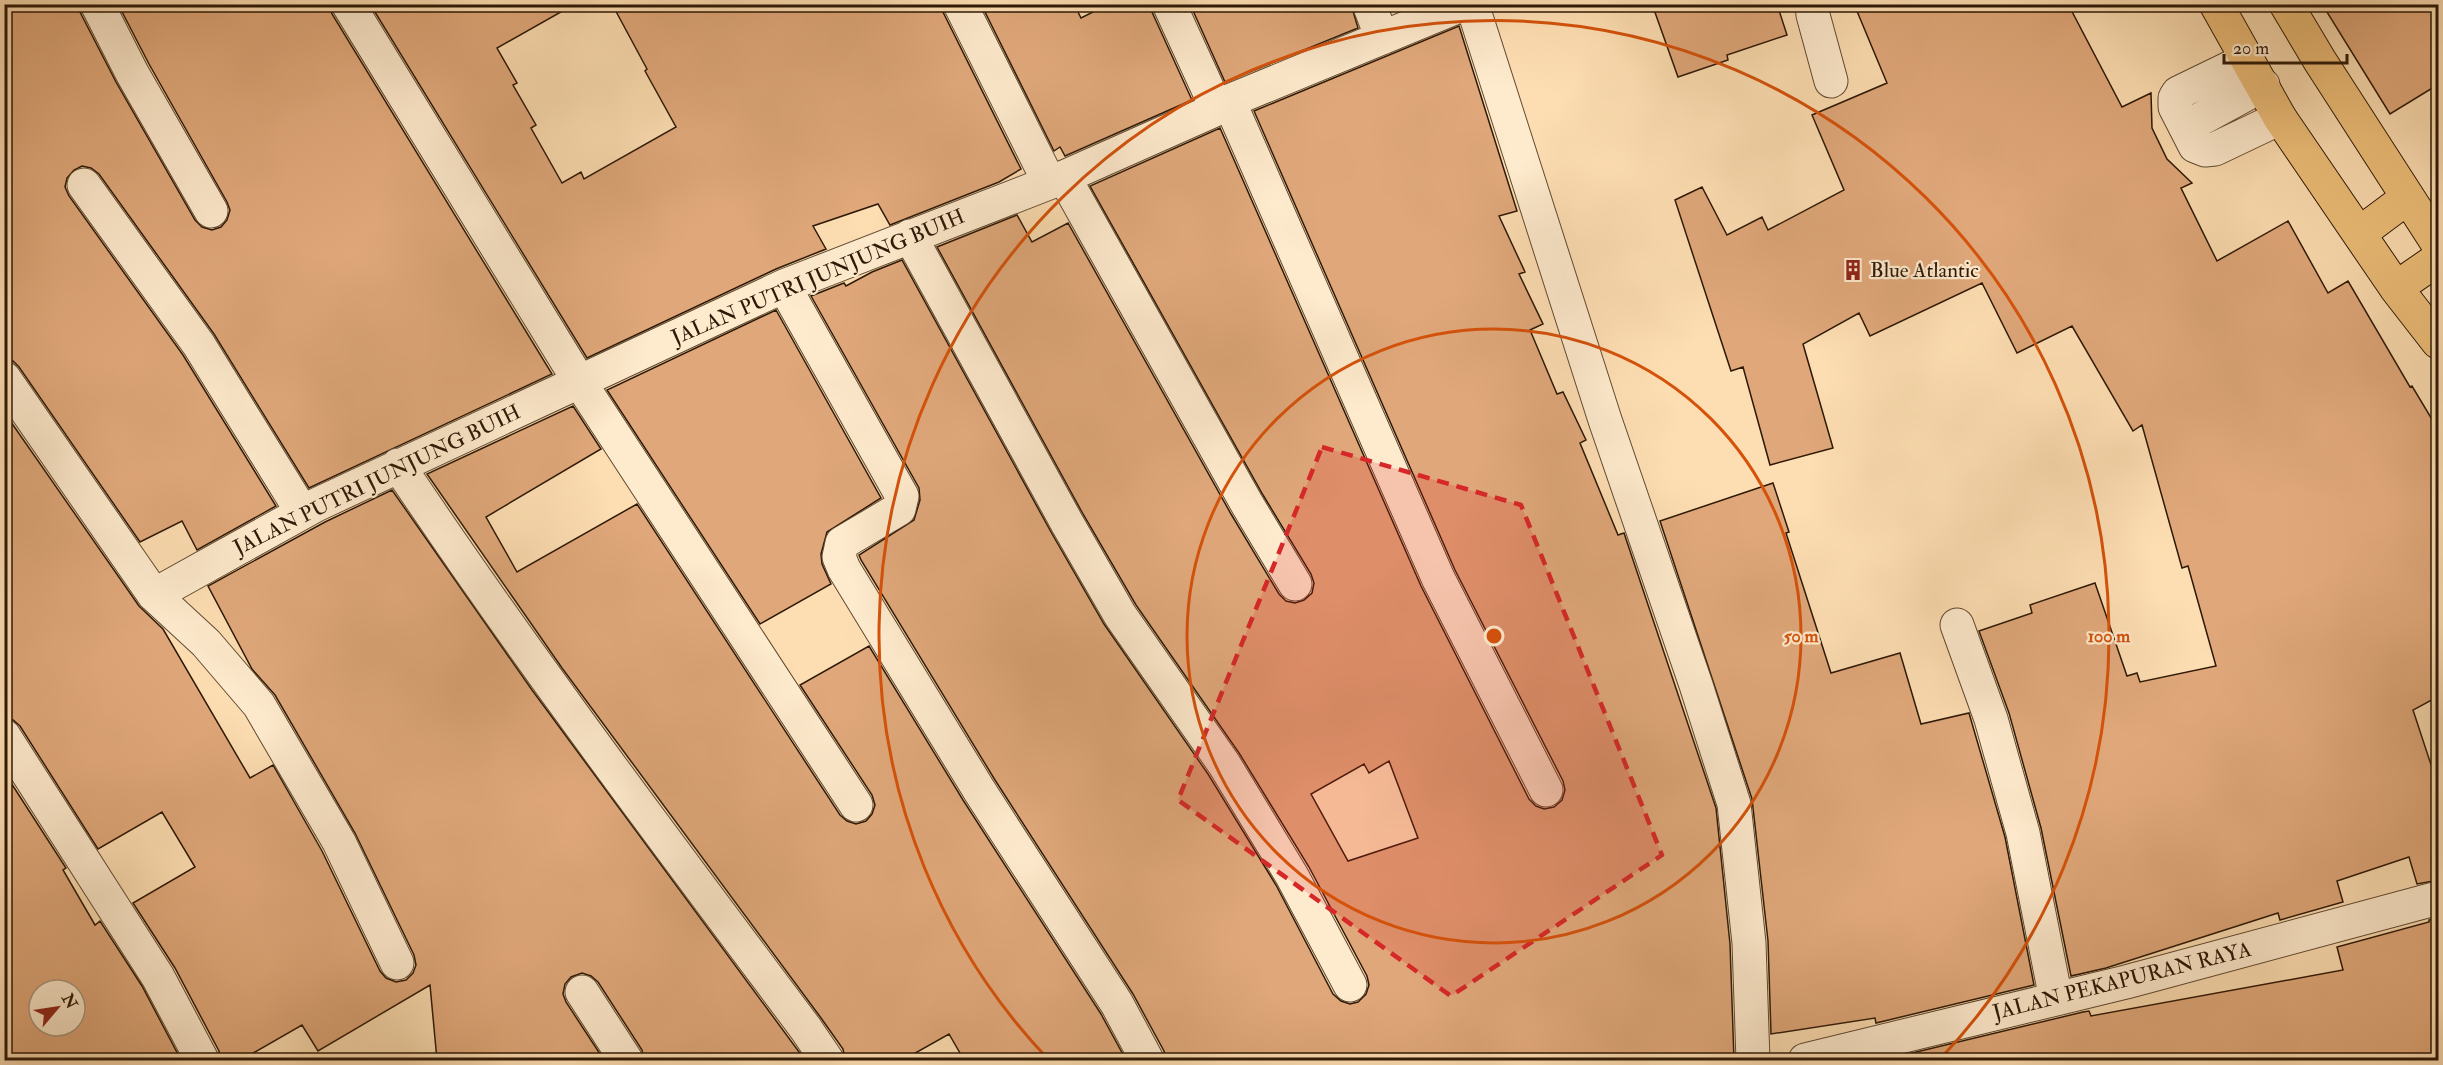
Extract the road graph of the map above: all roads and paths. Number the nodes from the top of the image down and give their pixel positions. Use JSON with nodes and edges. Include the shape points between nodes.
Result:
{"nodes":[{"id":1,"x":97,"y":4,"type":"edge"},
{"id":2,"x":348,"y":4,"type":"edge"},
{"id":3,"x":960,"y":4,"type":"edge"},
{"id":4,"x":1169,"y":4,"type":"edge"},
{"id":5,"x":1369,"y":4,"type":"edge"},
{"id":6,"x":1464,"y":4,"type":"edge"},
{"id":7,"x":1472,"y":4,"type":"edge"},
{"id":8,"x":1812,"y":4,"type":"edge"},
{"id":9,"x":2216,"y":4,"type":"edge"},
{"id":10,"x":2286,"y":4,"type":"edge"},
{"id":11,"x":1382,"y":38,"type":"junction"},
{"id":12,"x":2256,"y":72,"type":"junction"},
{"id":13,"x":1831,"y":81,"type":"dead end"},
{"id":14,"x":1223,"y":105,"type":"junction"},
{"id":15,"x":2280,"y":118,"type":"junction"},
{"id":16,"x":1057,"y":179,"type":"junction"},
{"id":17,"x":84,"y":185,"type":"dead end"},
{"id":18,"x":2407,"y":198,"type":"junction"},
{"id":19,"x":211,"y":211,"type":"dead end"},
{"id":20,"x":2360,"y":233,"type":"junction"},
{"id":21,"x":910,"y":236,"type":"junction"},
{"id":22,"x":2439,"y":244,"type":"edge"},
{"id":23,"x":2439,"y":259,"type":"edge"},
{"id":24,"x":784,"y":286,"type":"junction"},
{"id":25,"x":2396,"y":288,"type":"junction"},
{"id":26,"x":2439,"y":342,"type":"edge"},
{"id":27,"x":4,"y":378,"type":"edge"},
{"id":28,"x":579,"y":381,"type":"junction"},
{"id":29,"x":398,"y":465,"type":"junction"},
{"id":30,"x":302,"y":512,"type":"junction"},
{"id":31,"x":1295,"y":584,"type":"dead end"},
{"id":32,"x":154,"y":595,"type":"junction"},
{"id":33,"x":1957,"y":625,"type":"dead end"},
{"id":34,"x":4,"y":736,"type":"edge"},
{"id":35,"x":1546,"y":790,"type":"dead end"},
{"id":36,"x":856,"y":805,"type":"dead end"},
{"id":37,"x":2439,"y":898,"type":"edge"},
{"id":38,"x":397,"y":963,"type":"dead end"},
{"id":39,"x":1350,"y":985,"type":"dead end"},
{"id":40,"x":582,"y":992,"type":"dead end"},
{"id":41,"x":2056,"y":999,"type":"junction"},
{"id":42,"x":202,"y":1060,"type":"edge"},
{"id":43,"x":626,"y":1060,"type":"edge"},
{"id":44,"x":827,"y":1060,"type":"edge"},
{"id":45,"x":1147,"y":1060,"type":"edge"},
{"id":46,"x":1753,"y":1060,"type":"edge"},
{"id":47,"x":1804,"y":1060,"type":"edge"}],
"edges":[{"from":1,"to":19,"type":"street"},
{"from":2,"to":28,"type":"street"},
{"from":3,"to":16,"type":"street"},
{"from":4,"to":14,"type":"street"},
{"from":5,"to":11,"type":"street"},
{"from":6,"to":11,"type":"street","name":"JALAN PUTRI JUNJUNG BUIH"},
{"from":7,"to":46,"type":"street","via":[[1605,420],[1734,804],[1749,934]]},
{"from":8,"to":13,"type":"street"},
{"from":9,"to":12,"type":"highway"},
{"from":10,"to":18,"type":"highway"},
{"from":11,"to":14,"type":"street","name":"JALAN PUTRI JUNJUNG BUIH"},
{"from":12,"to":15,"type":"highway"},
{"from":12,"to":15,"type":"street","via":[[2186,127],[2195,146],[2210,150]]},
{"from":14,"to":16,"type":"street","name":"JALAN PUTRI JUNJUNG BUIH"},
{"from":14,"to":35,"type":"street","via":[[1438,578]]},
{"from":15,"to":20,"type":"highway"},
{"from":16,"to":21,"type":"street","name":"JALAN PUTRI JUNJUNG BUIH"},
{"from":16,"to":31,"type":"street"},
{"from":17,"to":30,"type":"street","via":[[200,345]]},
{"from":18,"to":20,"type":"highway"},
{"from":18,"to":22,"type":"highway"},
{"from":20,"to":25,"type":"highway"},
{"from":21,"to":24,"type":"street","name":"JALAN PUTRI JUNJUNG BUIH"},
{"from":21,"to":39,"type":"street","via":[[1120,615],[1224,764],[1292,876]]},
{"from":23,"to":25,"type":"highway"},
{"from":24,"to":28,"type":"street","name":"JALAN PUTRI JUNJUNG BUIH"},
{"from":24,"to":45,"type":"street","via":[[902,496],[899,509],[842,543],[839,557],[844,569],[979,790],[1117,1004]]},
{"from":25,"to":26,"type":"highway"},
{"from":27,"to":32,"type":"street"},
{"from":28,"to":29,"type":"street","name":"JALAN PUTRI JUNJUNG BUIH"},
{"from":28,"to":36,"type":"street"},
{"from":29,"to":30,"type":"street","name":"JALAN PUTRI JUNJUNG BUIH"},
{"from":29,"to":44,"type":"street","via":[[596,747]]},
{"from":30,"to":32,"type":"street","name":"JALAN PUTRI JUNJUNG BUIH"},
{"from":32,"to":38,"type":"street","via":[[206,644],[259,705],[339,843]]},
{"from":33,"to":41,"type":"street","via":[[1991,719],[2023,833]]},
{"from":34,"to":42,"type":"street","via":[[158,977]]},
{"from":37,"to":41,"type":"street","name":"JALAN PEKAPURAN RAYA"},
{"from":40,"to":43,"type":"street"},
{"from":41,"to":47,"type":"street","name":"JALAN PEKAPURAN RAYA"}]}
